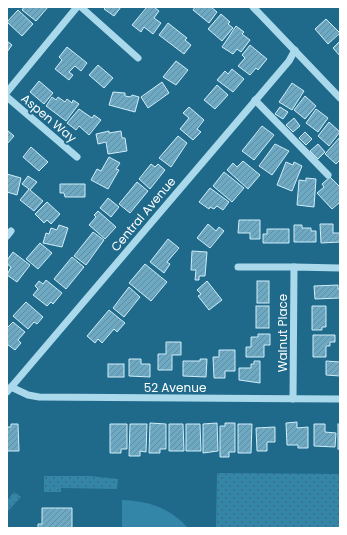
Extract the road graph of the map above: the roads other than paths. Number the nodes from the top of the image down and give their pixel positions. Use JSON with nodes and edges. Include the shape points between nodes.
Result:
{"nodes":[{"id":1,"x":77,"y":7,"type":"edge"},
{"id":2,"x":81,"y":7,"type":"edge"},
{"id":3,"x":253,"y":7,"type":"edge"},
{"id":4,"x":295,"y":50,"type":"junction"},
{"id":5,"x":138,"y":58,"type":"dead end"},
{"id":6,"x":7,"y":92,"type":"edge"},
{"id":7,"x":7,"y":97,"type":"edge"},
{"id":8,"x":340,"y":98,"type":"edge"},
{"id":9,"x":255,"y":100,"type":"junction"},
{"id":10,"x":77,"y":157,"type":"dead end"},
{"id":11,"x":328,"y":175,"type":"dead end"},
{"id":12,"x":238,"y":267,"type":"dead end"},
{"id":13,"x":294,"y":267,"type":"junction"},
{"id":14,"x":340,"y":268,"type":"edge"},
{"id":15,"x":9,"y":390,"type":"edge"},
{"id":16,"x":292,"y":399,"type":"junction"},
{"id":17,"x":340,"y":399,"type":"edge"}],
"edges":[{"from":1,"to":6,"type":"street"},
{"from":2,"to":5,"type":"street"},
{"from":3,"to":4,"type":"street"},
{"from":4,"to":8,"type":"street"},
{"from":4,"to":9,"type":"street","name":"Central Avenue","via":[[289,61]]},
{"from":7,"to":10,"type":"street","name":"Aspen Way"},
{"from":9,"to":11,"type":"street"},
{"from":9,"to":15,"type":"street","name":"Central Avenue"},
{"from":12,"to":13,"type":"street"},
{"from":13,"to":14,"type":"street"},
{"from":13,"to":16,"type":"street","name":"Walnut Place"},
{"from":15,"to":16,"type":"street","name":"52 Avenue","via":[[39,397]]},
{"from":16,"to":17,"type":"street","name":"52 Avenue"}]}
